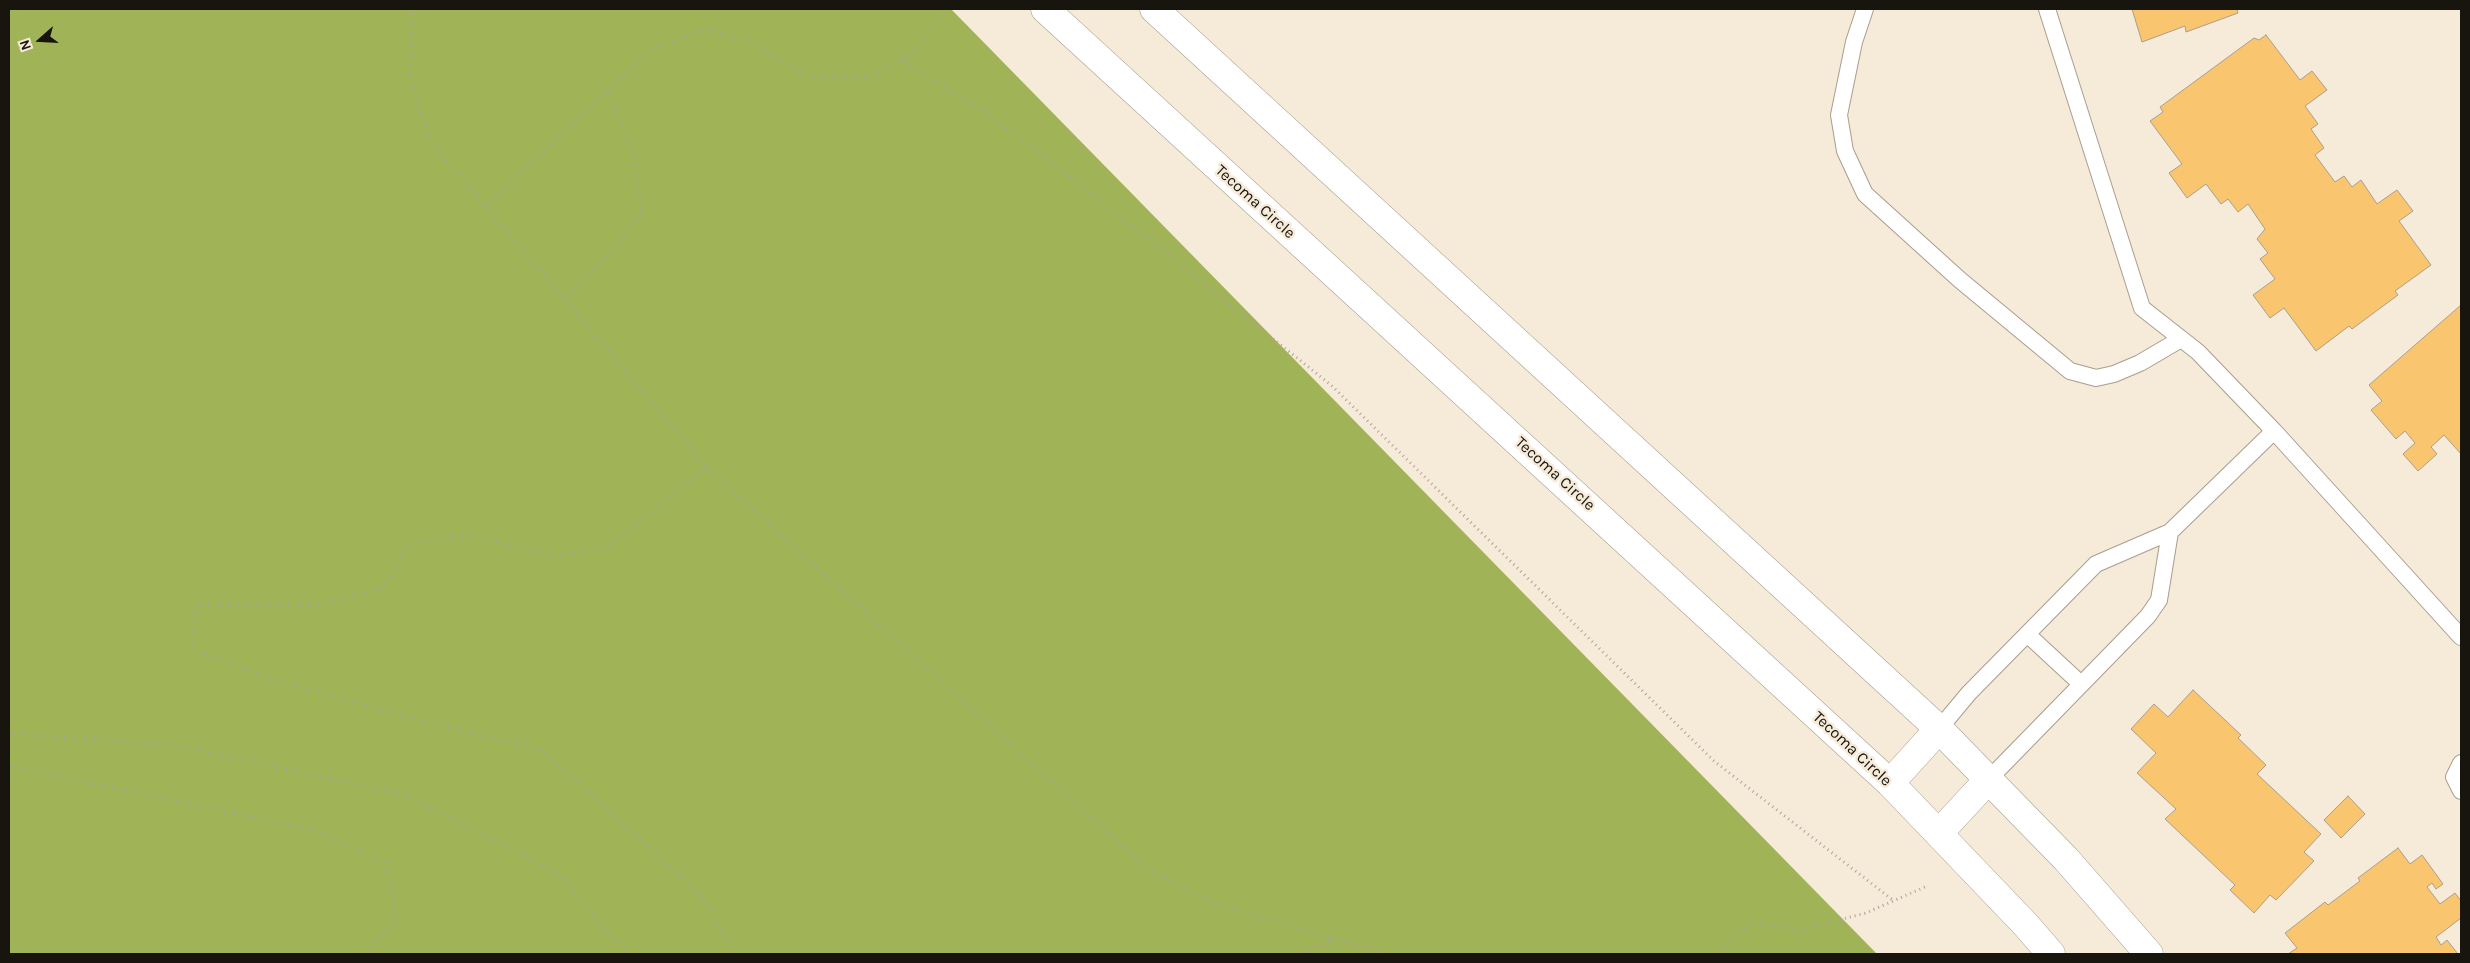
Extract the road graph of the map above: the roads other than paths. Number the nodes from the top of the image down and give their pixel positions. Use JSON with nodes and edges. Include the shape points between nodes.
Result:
{"nodes":[{"id":1,"x":1045,"y":9,"type":"edge"},
{"id":2,"x":1154,"y":9,"type":"edge"},
{"id":3,"x":1864,"y":9,"type":"edge"},
{"id":4,"x":2047,"y":9,"type":"edge"},
{"id":5,"x":2181,"y":339,"type":"junction"},
{"id":6,"x":2274,"y":431,"type":"junction"},
{"id":7,"x":2170,"y":532,"type":"junction"},
{"id":8,"x":2027,"y":634,"type":"junction"},
{"id":9,"x":2461,"y":637,"type":"edge"},
{"id":10,"x":2081,"y":684,"type":"junction"},
{"id":11,"x":1938,"y":728,"type":"junction"},
{"id":12,"x":2461,"y":763,"type":"edge"},
{"id":13,"x":1988,"y":780,"type":"junction"},
{"id":14,"x":1890,"y":783,"type":"junction"},
{"id":15,"x":2461,"y":791,"type":"edge"},
{"id":16,"x":1939,"y":833,"type":"junction"},
{"id":17,"x":2050,"y":954,"type":"edge"},
{"id":18,"x":2149,"y":954,"type":"edge"}],
"edges":[{"from":1,"to":14,"type":"street","name":"Tecoma Circle"},
{"from":2,"to":11,"type":"street"},
{"from":3,"to":5,"type":"lane","via":[[1839,115],[1845,151],[1865,194],[1960,280],[2070,371],[2096,378],[2114,374]]},
{"from":4,"to":5,"type":"lane","via":[[2142,308]]},
{"from":5,"to":6,"type":"lane","via":[[2198,352]]},
{"from":6,"to":7,"type":"lane"},
{"from":6,"to":9,"type":"lane"},
{"from":7,"to":8,"type":"lane","via":[[2096,564]]},
{"from":7,"to":10,"type":"lane","via":[[2159,600],[2148,616]]},
{"from":8,"to":10,"type":"lane"},
{"from":8,"to":11,"type":"lane"},
{"from":10,"to":13,"type":"lane"},
{"from":11,"to":13,"type":"street"},
{"from":11,"to":14,"type":"street"},
{"from":12,"to":15,"type":"lane","via":[[2454,778]]},
{"from":13,"to":16,"type":"street"},
{"from":13,"to":18,"type":"street","via":[[2066,859]]},
{"from":14,"to":16,"type":"street","name":"Tecoma Circle"},
{"from":16,"to":17,"type":"street","name":"Tecoma Circle"}]}
